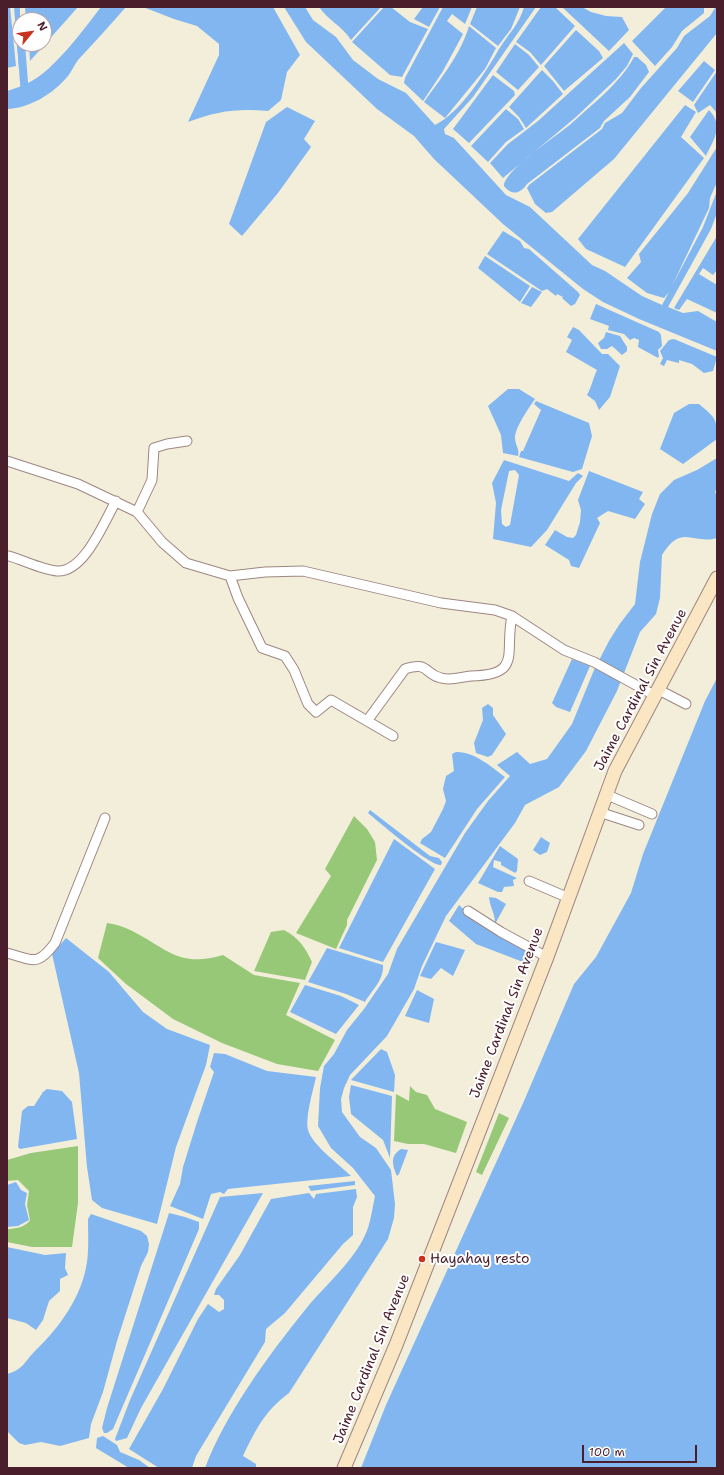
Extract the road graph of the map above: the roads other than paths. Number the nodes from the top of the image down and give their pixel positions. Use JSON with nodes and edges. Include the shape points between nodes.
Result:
{"nodes":[{"id":1,"x":187,"y":441,"type":"dead end"},
{"id":2,"x":7,"y":461,"type":"edge"},
{"id":3,"x":116,"y":501,"type":"junction"},
{"id":4,"x":137,"y":512,"type":"junction"},
{"id":5,"x":9,"y":556,"type":"dead end"},
{"id":6,"x":230,"y":576,"type":"junction"},
{"id":7,"x":717,"y":578,"type":"edge"},
{"id":8,"x":512,"y":616,"type":"junction"},
{"id":9,"x":656,"y":692,"type":"junction"},
{"id":10,"x":686,"y":704,"type":"dead end"},
{"id":11,"x":367,"y":721,"type":"junction"},
{"id":12,"x":393,"y":736,"type":"dead end"},
{"id":13,"x":605,"y":794,"type":"junction"},
{"id":14,"x":599,"y":812,"type":"junction"},
{"id":15,"x":652,"y":814,"type":"dead end"},
{"id":16,"x":105,"y":818,"type":"dead end"},
{"id":17,"x":639,"y":825,"type":"dead end"},
{"id":18,"x":529,"y":881,"type":"dead end"},
{"id":19,"x":569,"y":898,"type":"junction"},
{"id":20,"x":468,"y":911,"type":"dead end"},
{"id":21,"x":7,"y":953,"type":"edge"},
{"id":22,"x":547,"y":957,"type":"junction"},
{"id":23,"x":344,"y":1468,"type":"edge"}],
"edges":[{"from":1,"to":4,"type":"street","via":[[154,448],[152,480]]},
{"from":2,"to":3,"type":"street","via":[[78,484]]},
{"from":3,"to":4,"type":"street"},
{"from":3,"to":5,"type":"street","via":[[78,564],[68,571],[56,571]]},
{"from":4,"to":6,"type":"street","via":[[162,542],[186,563]]},
{"from":6,"to":8,"type":"street","via":[[303,571],[441,603],[494,610]]},
{"from":6,"to":11,"type":"street","via":[[262,648],[285,656],[294,670],[308,704],[316,712],[331,700]]},
{"from":7,"to":9,"type":"main road","name":"Jaime Cardinal Sin Avenue"},
{"from":8,"to":9,"type":"street","via":[[564,650]]},
{"from":8,"to":11,"type":"street","via":[[509,628],[509,656],[502,671],[451,679],[440,678],[425,667],[405,669]]},
{"from":9,"to":10,"type":"street"},
{"from":9,"to":13,"type":"main road","name":"Jaime Cardinal Sin Avenue"},
{"from":11,"to":12,"type":"street"},
{"from":13,"to":14,"type":"main road","name":"Jaime Cardinal Sin Avenue"},
{"from":13,"to":15,"type":"street"},
{"from":14,"to":17,"type":"street"},
{"from":14,"to":19,"type":"main road","name":"Jaime Cardinal Sin Avenue"},
{"from":16,"to":21,"type":"street","via":[[55,943],[45,956],[36,960]]},
{"from":18,"to":19,"type":"street"},
{"from":19,"to":22,"type":"main road","name":"Jaime Cardinal Sin Avenue"},
{"from":20,"to":22,"type":"street"},
{"from":22,"to":23,"type":"main road","name":"Jaime Cardinal Sin Avenue","via":[[396,1345]]}]}
